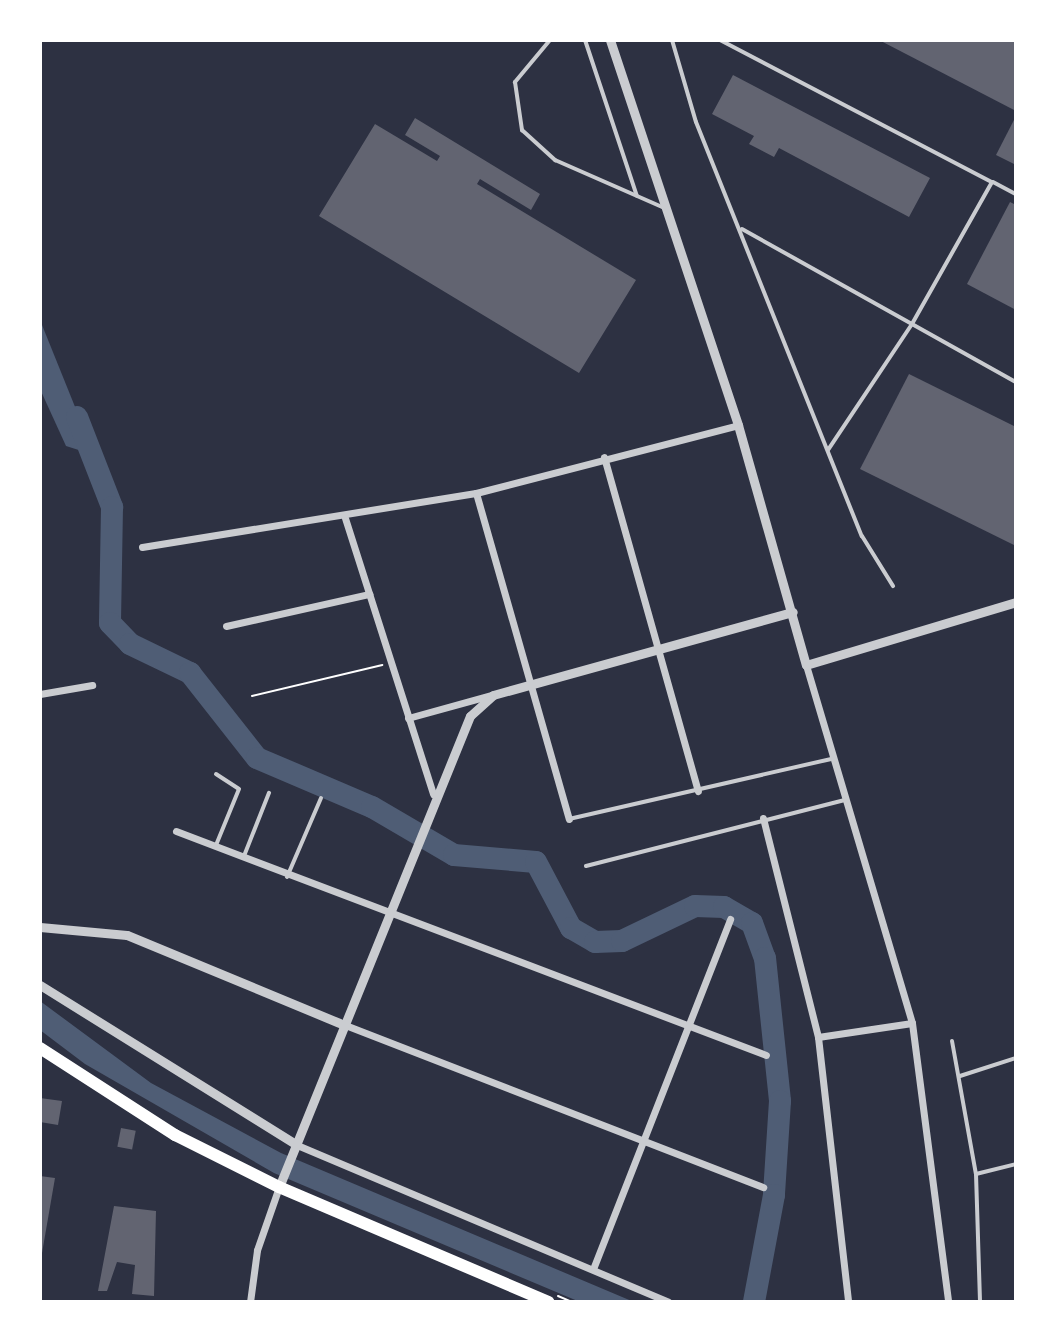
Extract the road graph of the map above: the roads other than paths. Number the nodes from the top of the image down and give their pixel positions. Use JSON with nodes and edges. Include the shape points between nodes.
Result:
{"nodes":[{"id":1,"x":550,"y":40,"type":"edge"},
{"id":2,"x":585,"y":40,"type":"edge"},
{"id":3,"x":610,"y":40,"type":"edge"},
{"id":4,"x":672,"y":40,"type":"edge"},
{"id":5,"x":720,"y":40,"type":"edge"},
{"id":6,"x":992,"y":182,"type":"junction"},
{"id":7,"x":1016,"y":194,"type":"edge"},
{"id":8,"x":637,"y":196,"type":"junction"},
{"id":9,"x":662,"y":207,"type":"junction"},
{"id":10,"x":741,"y":229,"type":"junction"},
{"id":11,"x":912,"y":324,"type":"junction"},
{"id":12,"x":1016,"y":382,"type":"edge"},
{"id":13,"x":738,"y":425,"type":"junction"},
{"id":14,"x":828,"y":450,"type":"junction"},
{"id":15,"x":604,"y":457,"type":"junction"},
{"id":16,"x":476,"y":493,"type":"junction"},
{"id":17,"x":345,"y":518,"type":"junction"},
{"id":18,"x":142,"y":547,"type":"dead end"},
{"id":19,"x":893,"y":586,"type":"dead end"},
{"id":20,"x":369,"y":594,"type":"junction"},
{"id":21,"x":1016,"y":602,"type":"edge"},
{"id":22,"x":793,"y":612,"type":"junction"},
{"id":23,"x":226,"y":626,"type":"dead end"},
{"id":24,"x":656,"y":652,"type":"junction"},
{"id":25,"x":806,"y":665,"type":"junction"},
{"id":26,"x":530,"y":684,"type":"junction"},
{"id":27,"x":92,"y":685,"type":"dead end"},
{"id":28,"x":40,"y":694,"type":"edge"},
{"id":29,"x":493,"y":695,"type":"junction"},
{"id":30,"x":408,"y":718,"type":"junction"},
{"id":31,"x":831,"y":759,"type":"junction"},
{"id":32,"x":216,"y":774,"type":"dead end"},
{"id":33,"x":698,"y":791,"type":"junction"},
{"id":34,"x":269,"y":793,"type":"dead end"},
{"id":35,"x":433,"y":794,"type":"junction"},
{"id":36,"x":321,"y":798,"type":"dead end"},
{"id":37,"x":844,"y":800,"type":"junction"},
{"id":38,"x":763,"y":818,"type":"junction"},
{"id":39,"x":569,"y":819,"type":"joint"},
{"id":40,"x":176,"y":831,"type":"dead end"},
{"id":41,"x":215,"y":848,"type":"junction"},
{"id":42,"x":243,"y":859,"type":"junction"},
{"id":43,"x":586,"y":866,"type":"dead end"},
{"id":44,"x":287,"y":877,"type":"junction"},
{"id":45,"x":384,"y":915,"type":"junction"},
{"id":46,"x":730,"y":919,"type":"dead end"},
{"id":47,"x":40,"y":927,"type":"edge"},
{"id":48,"x":40,"y":985,"type":"edge"},
{"id":49,"x":689,"y":1022,"type":"junction"},
{"id":50,"x":339,"y":1023,"type":"junction"},
{"id":51,"x":912,"y":1023,"type":"junction"},
{"id":52,"x":818,"y":1037,"type":"junction"},
{"id":53,"x":952,"y":1041,"type":"dead end"},
{"id":54,"x":40,"y":1048,"type":"edge"},
{"id":55,"x":766,"y":1055,"type":"dead end"},
{"id":56,"x":1016,"y":1058,"type":"edge"},
{"id":57,"x":960,"y":1076,"type":"junction"},
{"id":58,"x":644,"y":1135,"type":"junction"},
{"id":59,"x":297,"y":1145,"type":"junction"},
{"id":60,"x":1016,"y":1164,"type":"edge"},
{"id":61,"x":976,"y":1174,"type":"junction"},
{"id":62,"x":280,"y":1184,"type":"junction"},
{"id":63,"x":763,"y":1187,"type":"dead end"},
{"id":64,"x":593,"y":1269,"type":"junction"},
{"id":65,"x":250,"y":1302,"type":"edge"},
{"id":66,"x":548,"y":1302,"type":"edge"},
{"id":67,"x":668,"y":1302,"type":"edge"},
{"id":68,"x":848,"y":1302,"type":"edge"},
{"id":69,"x":948,"y":1302,"type":"edge"},
{"id":70,"x":980,"y":1302,"type":"edge"}],
"edges":[{"from":1,"to":8,"type":"lane","via":[[515,82],[522,130],[555,160]]},
{"from":2,"to":8,"type":"lane"},
{"from":3,"to":9,"type":"street"},
{"from":4,"to":10,"type":"lane","via":[[696,122]]},
{"from":5,"to":6,"type":"lane"},
{"from":6,"to":7,"type":"lane"},
{"from":6,"to":11,"type":"lane"},
{"from":8,"to":9,"type":"lane"},
{"from":9,"to":13,"type":"street"},
{"from":10,"to":11,"type":"lane"},
{"from":10,"to":14,"type":"lane"},
{"from":11,"to":12,"type":"lane"},
{"from":11,"to":14,"type":"lane"},
{"from":13,"to":15,"type":"street"},
{"from":13,"to":22,"type":"street"},
{"from":14,"to":19,"type":"lane","via":[[862,536]]},
{"from":15,"to":16,"type":"street"},
{"from":15,"to":24,"type":"street"},
{"from":16,"to":17,"type":"street"},
{"from":16,"to":26,"type":"street"},
{"from":17,"to":18,"type":"street"},
{"from":17,"to":20,"type":"street"},
{"from":20,"to":23,"type":"street"},
{"from":20,"to":30,"type":"street"},
{"from":21,"to":25,"type":"street"},
{"from":22,"to":24,"type":"street"},
{"from":22,"to":25,"type":"street"},
{"from":24,"to":26,"type":"street"},
{"from":24,"to":33,"type":"street"},
{"from":25,"to":31,"type":"street"},
{"from":26,"to":29,"type":"street"},
{"from":26,"to":39,"type":"street"},
{"from":27,"to":28,"type":"street"},
{"from":29,"to":30,"type":"street"},
{"from":29,"to":35,"type":"street","via":[[462,728]]},
{"from":30,"to":35,"type":"street"},
{"from":31,"to":33,"type":"lane"},
{"from":31,"to":37,"type":"street"},
{"from":32,"to":41,"type":"lane","via":[[239,789]]},
{"from":33,"to":39,"type":"lane"},
{"from":34,"to":42,"type":"lane"},
{"from":35,"to":45,"type":"street"},
{"from":36,"to":44,"type":"lane"},
{"from":37,"to":38,"type":"lane"},
{"from":37,"to":51,"type":"street"},
{"from":38,"to":43,"type":"lane"},
{"from":38,"to":52,"type":"street"},
{"from":40,"to":41,"type":"street"},
{"from":41,"to":42,"type":"street"},
{"from":42,"to":44,"type":"street"},
{"from":44,"to":45,"type":"street"},
{"from":45,"to":49,"type":"street"},
{"from":45,"to":50,"type":"street"},
{"from":46,"to":49,"type":"street"},
{"from":47,"to":50,"type":"street","via":[[127,935]]},
{"from":48,"to":59,"type":"street","via":[[101,1030]]},
{"from":49,"to":55,"type":"street"},
{"from":49,"to":58,"type":"street"},
{"from":50,"to":58,"type":"street"},
{"from":50,"to":59,"type":"street"},
{"from":51,"to":52,"type":"street"},
{"from":51,"to":69,"type":"street"},
{"from":52,"to":68,"type":"street"},
{"from":53,"to":57,"type":"lane"},
{"from":54,"to":62,"type":"main road","via":[[175,1135]]},
{"from":56,"to":57,"type":"lane"},
{"from":57,"to":61,"type":"lane"},
{"from":58,"to":63,"type":"street"},
{"from":58,"to":64,"type":"street"},
{"from":59,"to":62,"type":"street"},
{"from":59,"to":64,"type":"street"},
{"from":60,"to":61,"type":"lane"},
{"from":61,"to":70,"type":"lane"},
{"from":62,"to":65,"type":"street","via":[[257,1250]]},
{"from":62,"to":66,"type":"main road"},
{"from":64,"to":67,"type":"street"}]}
